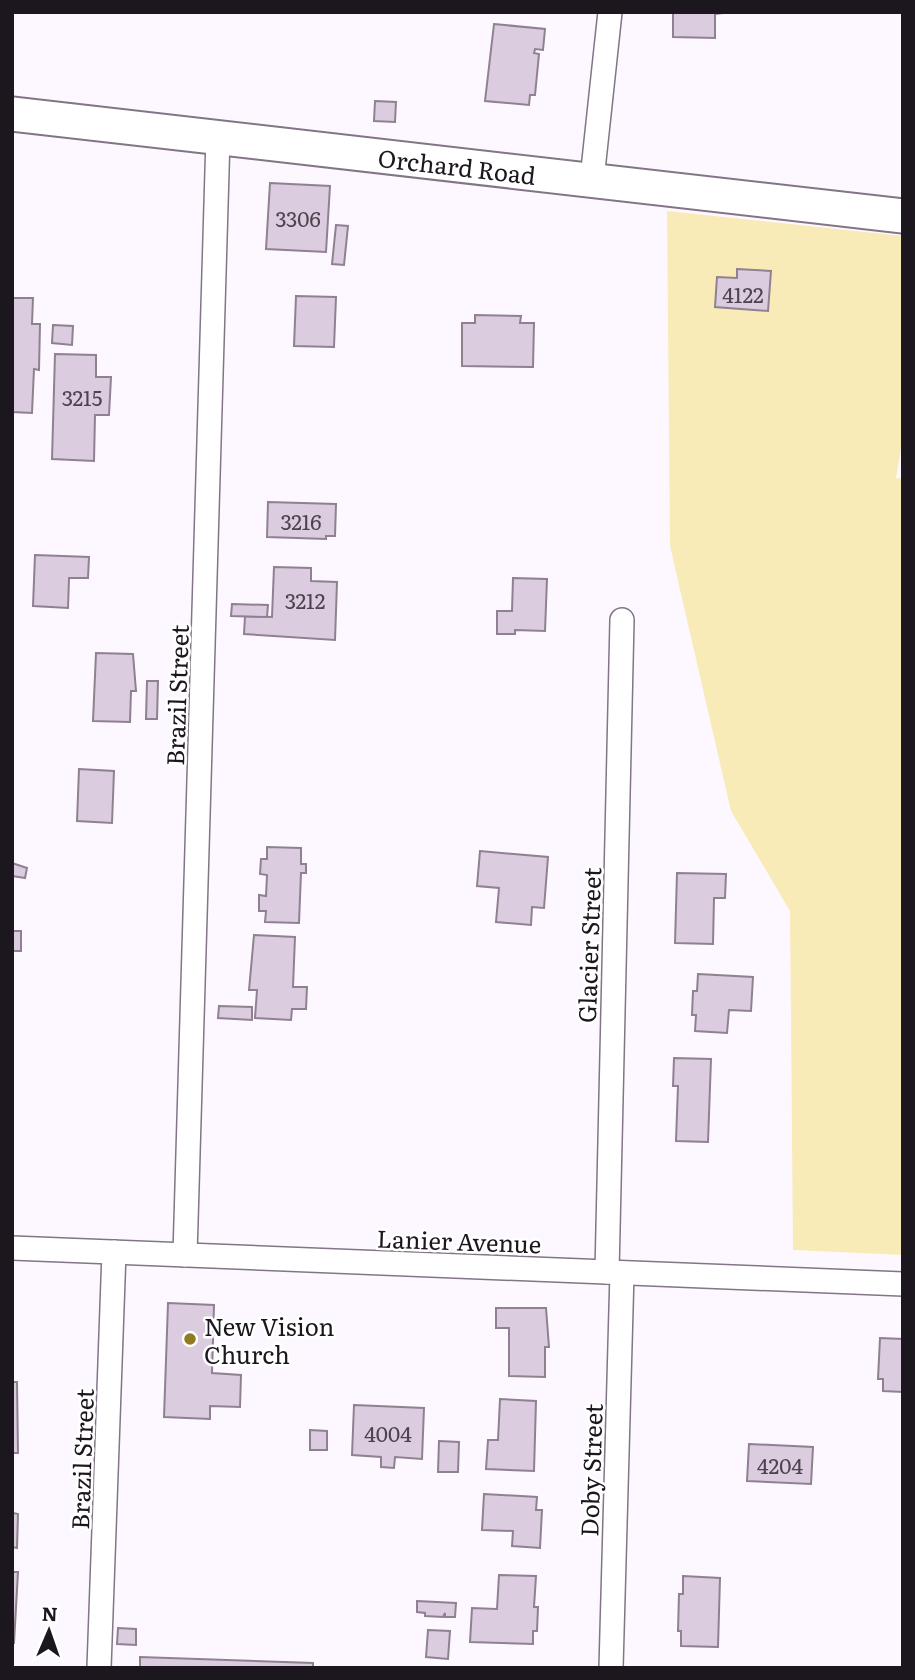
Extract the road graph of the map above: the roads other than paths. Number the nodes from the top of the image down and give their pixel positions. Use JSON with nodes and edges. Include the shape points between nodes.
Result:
{"nodes":[{"id":1,"x":610,"y":12,"type":"edge"},
{"id":2,"x":12,"y":114,"type":"edge"},
{"id":3,"x":218,"y":137,"type":"junction"},
{"id":4,"x":592,"y":180,"type":"junction"},
{"id":5,"x":903,"y":216,"type":"edge"},
{"id":6,"x":622,"y":620,"type":"dead end"},
{"id":7,"x":12,"y":1248,"type":"edge"},
{"id":8,"x":114,"y":1252,"type":"junction"},
{"id":9,"x":185,"y":1255,"type":"junction"},
{"id":10,"x":615,"y":1273,"type":"junction"},
{"id":11,"x":903,"y":1284,"type":"edge"},
{"id":12,"x":99,"y":1668,"type":"edge"},
{"id":13,"x":611,"y":1668,"type":"edge"}],
"edges":[{"from":1,"to":4,"type":"street"},
{"from":2,"to":3,"type":"main road","name":"Orchard Road"},
{"from":3,"to":4,"type":"main road","name":"Orchard Road"},
{"from":3,"to":9,"type":"street","name":"Brazil Street"},
{"from":4,"to":5,"type":"main road","name":"Orchard Road"},
{"from":6,"to":10,"type":"street","name":"Glacier Street"},
{"from":7,"to":8,"type":"street","name":"Lanier Avenue"},
{"from":8,"to":9,"type":"street","name":"Lanier Avenue"},
{"from":8,"to":12,"type":"street","name":"Brazil Street"},
{"from":9,"to":10,"type":"street","name":"Lanier Avenue"},
{"from":10,"to":11,"type":"street","name":"Lanier Avenue"},
{"from":10,"to":13,"type":"street","name":"Doby Street"}]}
